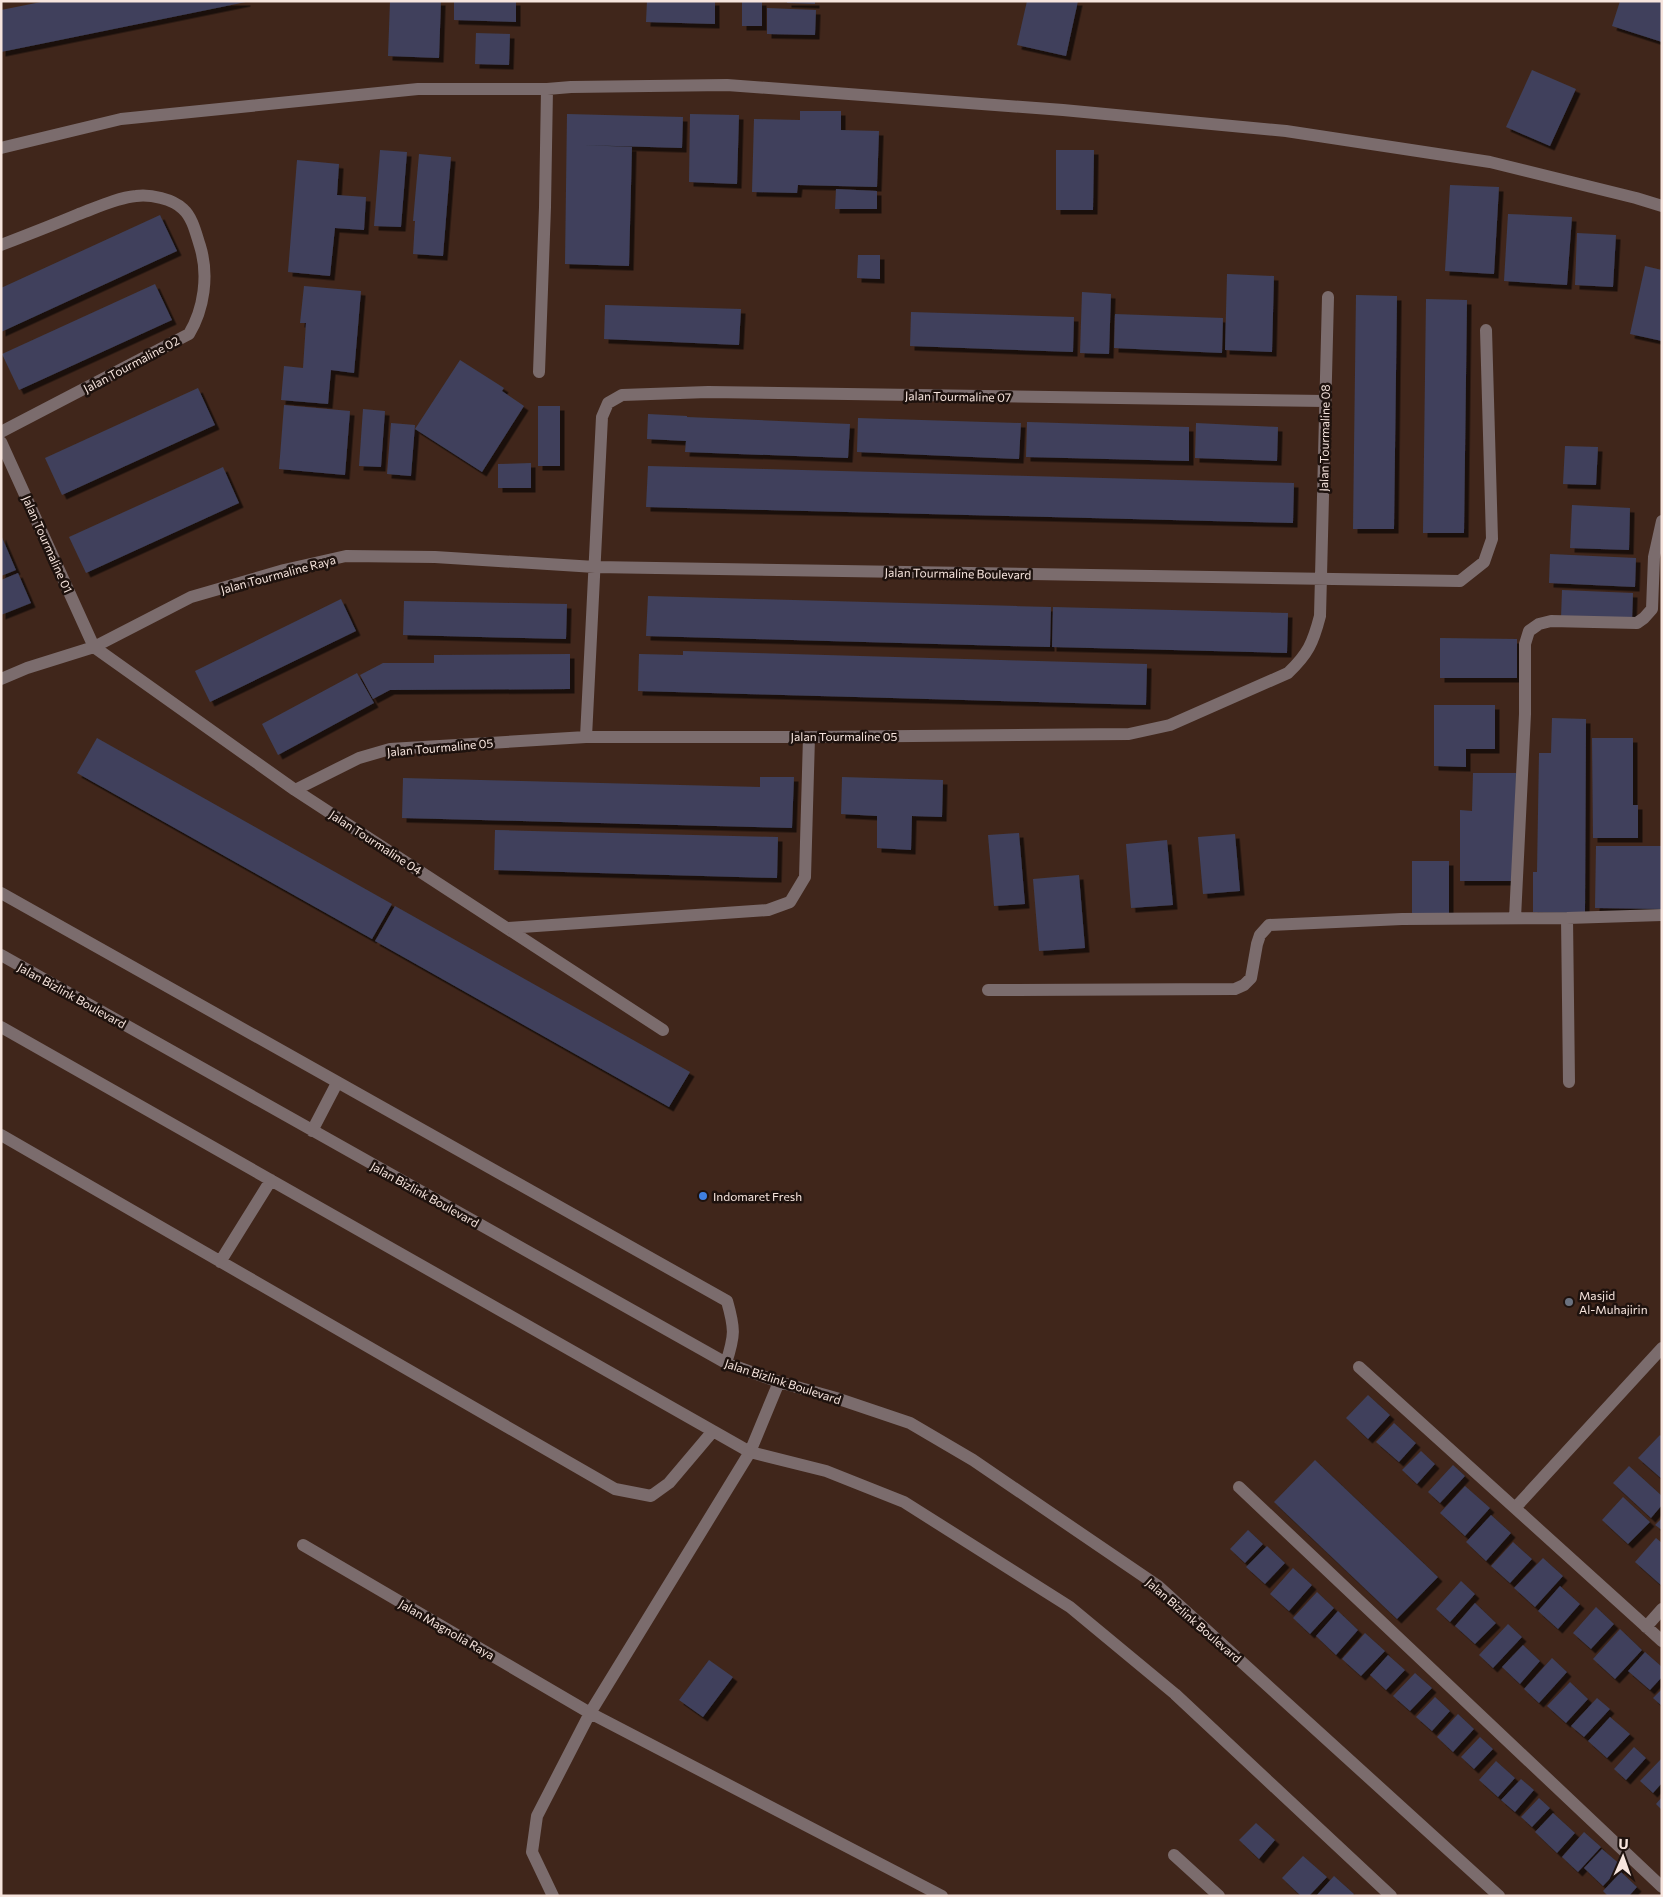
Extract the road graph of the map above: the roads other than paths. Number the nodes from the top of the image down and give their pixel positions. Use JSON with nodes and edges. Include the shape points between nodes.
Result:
{"nodes":[{"id":1,"x":547,"y":89,"type":"junction"},
{"id":2,"x":1,"y":148,"type":"edge"},
{"id":3,"x":1662,"y":206,"type":"edge"},
{"id":4,"x":1,"y":245,"type":"edge"},
{"id":5,"x":1328,"y":297,"type":"dead end"},
{"id":6,"x":1486,"y":330,"type":"dead end"},
{"id":7,"x":539,"y":372,"type":"dead end"},
{"id":8,"x":1325,"y":401,"type":"junction"},
{"id":9,"x":1,"y":432,"type":"edge"},
{"id":10,"x":1,"y":442,"type":"edge"},
{"id":11,"x":1662,"y":521,"type":"edge"},
{"id":12,"x":595,"y":567,"type":"junction"},
{"id":13,"x":1320,"y":580,"type":"junction"},
{"id":14,"x":94,"y":646,"type":"junction"},
{"id":15,"x":1,"y":679,"type":"edge"},
{"id":16,"x":586,"y":736,"type":"junction"},
{"id":17,"x":809,"y":737,"type":"junction"},
{"id":18,"x":296,"y":790,"type":"junction"},
{"id":19,"x":1,"y":893,"type":"edge"},
{"id":20,"x":1662,"y":915,"type":"edge"},
{"id":21,"x":1515,"y":918,"type":"junction"},
{"id":22,"x":1567,"y":918,"type":"junction"},
{"id":23,"x":507,"y":928,"type":"junction"},
{"id":24,"x":1,"y":955,"type":"edge"},
{"id":25,"x":988,"y":990,"type":"dead end"},
{"id":26,"x":1,"y":1027,"type":"edge"},
{"id":27,"x":663,"y":1030,"type":"dead end"},
{"id":28,"x":1569,"y":1082,"type":"dead end"},
{"id":29,"x":337,"y":1083,"type":"junction"},
{"id":30,"x":312,"y":1131,"type":"junction"},
{"id":31,"x":1,"y":1135,"type":"edge"},
{"id":32,"x":271,"y":1180,"type":"junction"},
{"id":33,"x":220,"y":1262,"type":"junction"},
{"id":34,"x":1662,"y":1348,"type":"edge"},
{"id":35,"x":726,"y":1364,"type":"junction"},
{"id":36,"x":1360,"y":1367,"type":"dead end"},
{"id":37,"x":779,"y":1382,"type":"junction"},
{"id":38,"x":713,"y":1431,"type":"junction"},
{"id":39,"x":750,"y":1452,"type":"junction"},
{"id":40,"x":1239,"y":1488,"type":"dead end"},
{"id":41,"x":1515,"y":1508,"type":"junction"},
{"id":42,"x":303,"y":1544,"type":"dead end"},
{"id":43,"x":1662,"y":1609,"type":"edge"},
{"id":44,"x":1646,"y":1627,"type":"junction"},
{"id":45,"x":1662,"y":1641,"type":"edge"},
{"id":46,"x":590,"y":1713,"type":"junction"},
{"id":47,"x":1174,"y":1855,"type":"dead end"},
{"id":48,"x":1662,"y":1888,"type":"edge"},
{"id":49,"x":553,"y":1896,"type":"edge"},
{"id":50,"x":942,"y":1896,"type":"edge"},
{"id":51,"x":1219,"y":1896,"type":"edge"},
{"id":52,"x":1391,"y":1896,"type":"edge"},
{"id":53,"x":1499,"y":1896,"type":"edge"}],
"edges":[{"from":1,"to":2,"type":"street","via":[[418,89],[121,119]]},
{"from":1,"to":3,"type":"street","via":[[727,85],[1063,110],[1286,131],[1490,162]]},
{"from":1,"to":7,"type":"street"},
{"from":4,"to":9,"type":"street","name":"Jalan Tourmaline 02","via":[[118,199],[156,198],[175,202],[184,210],[201,250],[204,274],[198,321],[190,334]]},
{"from":5,"to":8,"type":"street","name":"Jalan Tourmaline 08"},
{"from":6,"to":13,"type":"street","name":"Jalan Tourmaline Boulevard","via":[[1492,539],[1484,562],[1460,581]]},
{"from":8,"to":12,"type":"street","name":"Jalan Tourmaline 07","via":[[708,392],[622,395],[608,403],[602,417]]},
{"from":8,"to":13,"type":"street","name":"Jalan Tourmaline 08"},
{"from":10,"to":14,"type":"street","name":"Jalan Tourmaline 01"},
{"from":11,"to":21,"type":"street","via":[[1654,557],[1652,609],[1644,618],[1637,623],[1551,622],[1539,624],[1529,631],[1525,644],[1526,714]]},
{"from":12,"to":13,"type":"street","name":"Jalan Tourmaline Boulevard"},
{"from":12,"to":14,"type":"street","name":"Jalan Tourmaline Raya","via":[[435,557],[346,556],[191,597]]},
{"from":12,"to":16,"type":"street"},
{"from":13,"to":17,"type":"street","name":"Jalan Tourmaline 05","via":[[1320,616],[1314,640],[1288,673],[1170,725],[1129,734]]},
{"from":14,"to":15,"type":"street","name":"Jalan Tourmaline Raya"},
{"from":14,"to":18,"type":"street","name":"Jalan Tourmaline 04"},
{"from":16,"to":17,"type":"street","name":"Jalan Tourmaline 05"},
{"from":16,"to":18,"type":"street","name":"Jalan Tourmaline 05","via":[[390,748],[359,758]]},
{"from":17,"to":23,"type":"street","via":[[805,877],[790,902],[768,910]]},
{"from":18,"to":23,"type":"street","name":"Jalan Tourmaline 04"},
{"from":19,"to":29,"type":"street"},
{"from":20,"to":22,"type":"street"},
{"from":21,"to":22,"type":"street"},
{"from":21,"to":25,"type":"street","via":[[1269,926],[1260,935],[1251,978],[1244,986],[1235,989]]},
{"from":22,"to":28,"type":"street"},
{"from":23,"to":27,"type":"street","name":"Jalan Tourmaline 04"},
{"from":24,"to":30,"type":"street","name":"Jalan Bizlink Boulevard"},
{"from":26,"to":32,"type":"street"},
{"from":29,"to":30,"type":"street"},
{"from":29,"to":35,"type":"street","via":[[727,1301],[734,1339]]},
{"from":30,"to":35,"type":"street","name":"Jalan Bizlink Boulevard"},
{"from":31,"to":33,"type":"street"},
{"from":32,"to":33,"type":"street"},
{"from":32,"to":38,"type":"street"},
{"from":33,"to":38,"type":"street","via":[[615,1489],[651,1496],[670,1483]]},
{"from":34,"to":41,"type":"street"},
{"from":35,"to":37,"type":"street","name":"Jalan Bizlink Boulevard"},
{"from":36,"to":41,"type":"street"},
{"from":37,"to":39,"type":"street"},
{"from":37,"to":53,"type":"street","name":"Jalan Bizlink Boulevard","via":[[910,1423],[973,1460],[1158,1586]]},
{"from":38,"to":39,"type":"street"},
{"from":39,"to":46,"type":"street"},
{"from":39,"to":52,"type":"street","via":[[826,1470],[904,1502],[1070,1607],[1175,1694]]},
{"from":40,"to":48,"type":"street"},
{"from":41,"to":44,"type":"street"},
{"from":42,"to":46,"type":"street","name":"Jalan Magnolia Raya"},
{"from":43,"to":44,"type":"street"},
{"from":44,"to":45,"type":"street"},
{"from":46,"to":49,"type":"street","via":[[537,1816],[532,1852]]},
{"from":46,"to":50,"type":"street","name":"Jalan Magnolia Raya"},
{"from":47,"to":51,"type":"street"}]}
